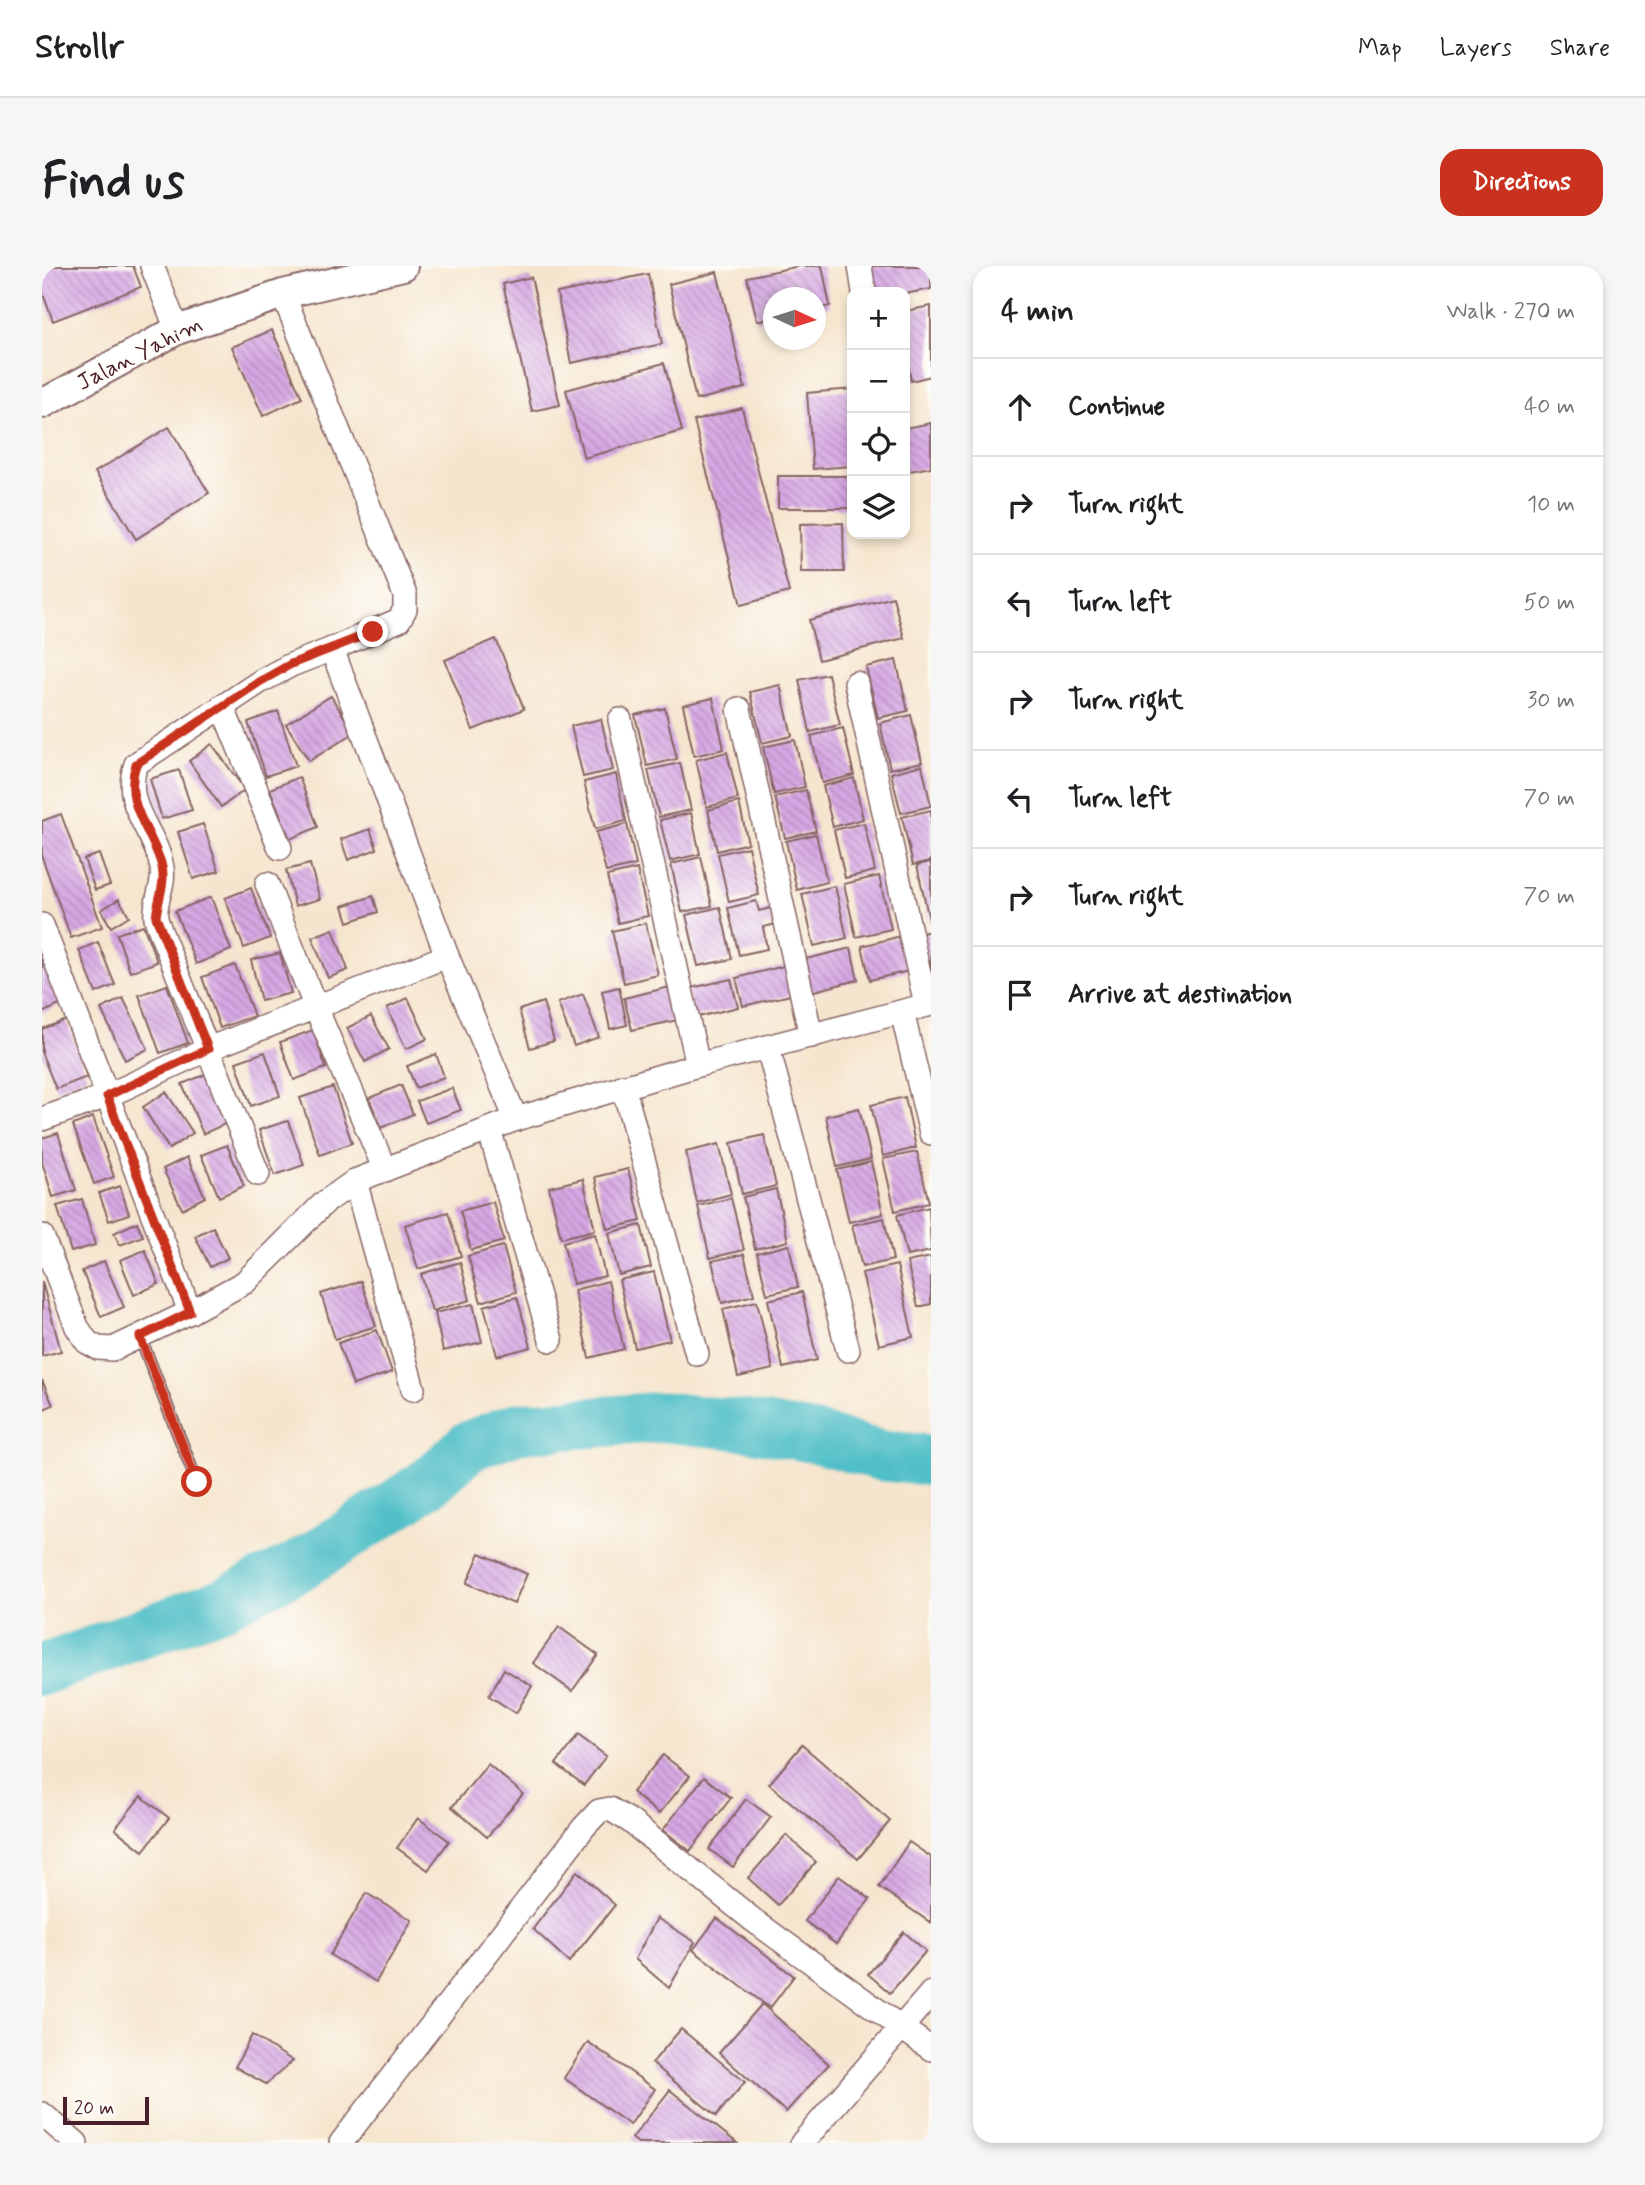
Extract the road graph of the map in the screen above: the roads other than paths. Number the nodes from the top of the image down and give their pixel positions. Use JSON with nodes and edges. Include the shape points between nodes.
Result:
{"nodes":[{"id":1,"x":152,"y":266,"type":"edge"},
{"id":2,"x":402,"y":266,"type":"edge"},
{"id":3,"x":860,"y":266,"type":"edge"},
{"id":4,"x":863,"y":287,"type":"edge"},
{"id":5,"x":283,"y":294,"type":"junction"},
{"id":6,"x":177,"y":330,"type":"junction"},
{"id":7,"x":42,"y":404,"type":"edge"},
{"id":8,"x":332,"y":649,"type":"junction"},
{"id":9,"x":856,"y":683,"type":"dead end"},
{"id":10,"x":222,"y":705,"type":"junction"},
{"id":11,"x":738,"y":709,"type":"dead end"},
{"id":12,"x":621,"y":720,"type":"dead end"},
{"id":13,"x":280,"y":848,"type":"dead end"},
{"id":14,"x":267,"y":884,"type":"dead end"},
{"id":15,"x":42,"y":925,"type":"edge"},
{"id":16,"x":447,"y":956,"type":"junction"},
{"id":17,"x":928,"y":1004,"type":"edge"},
{"id":18,"x":316,"y":1008,"type":"junction"},
{"id":19,"x":902,"y":1013,"type":"junction"},
{"id":20,"x":811,"y":1036,"type":"junction"},
{"id":21,"x":768,"y":1048,"type":"junction"},
{"id":22,"x":208,"y":1049,"type":"junction"},
{"id":23,"x":698,"y":1065,"type":"junction"},
{"id":24,"x":623,"y":1086,"type":"junction"},
{"id":25,"x":107,"y":1096,"type":"junction"},
{"id":26,"x":42,"y":1119,"type":"edge"},
{"id":27,"x":516,"y":1119,"type":"junction"},
{"id":28,"x":489,"y":1129,"type":"junction"},
{"id":29,"x":931,"y":1133,"type":"edge"},
{"id":30,"x":385,"y":1170,"type":"junction"},
{"id":31,"x":258,"y":1174,"type":"dead end"},
{"id":32,"x":355,"y":1181,"type":"junction"},
{"id":33,"x":42,"y":1236,"type":"edge"},
{"id":34,"x":190,"y":1312,"type":"junction"},
{"id":35,"x":140,"y":1337,"type":"junction"},
{"id":36,"x":551,"y":1340,"type":"dead end"},
{"id":37,"x":848,"y":1350,"type":"dead end"},
{"id":38,"x":697,"y":1354,"type":"dead end"},
{"id":39,"x":413,"y":1389,"type":"dead end"},
{"id":40,"x":197,"y":1482,"type":"dead end"},
{"id":41,"x":931,"y":1993,"type":"edge"},
{"id":42,"x":901,"y":2027,"type":"junction"},
{"id":43,"x":931,"y":2049,"type":"edge"},
{"id":44,"x":42,"y":2114,"type":"edge"},
{"id":45,"x":76,"y":2143,"type":"edge"},
{"id":46,"x":341,"y":2143,"type":"edge"},
{"id":47,"x":802,"y":2143,"type":"edge"}],
"edges":[{"from":1,"to":6,"type":"street"},
{"from":2,"to":5,"type":"street","name":"Jalan Yahim"},
{"from":3,"to":4,"type":"street"},
{"from":5,"to":6,"type":"street","name":"Jalan Yahim"},
{"from":5,"to":8,"type":"street","via":[[405,595],[399,620]]},
{"from":6,"to":7,"type":"street","name":"Jalan Yahim"},
{"from":8,"to":10,"type":"street","via":[[291,664]]},
{"from":8,"to":16,"type":"street"},
{"from":9,"to":17,"type":"street"},
{"from":10,"to":13,"type":"street"},
{"from":10,"to":22,"type":"street","via":[[136,764],[131,786],[162,864],[164,883],[156,917]]},
{"from":11,"to":20,"type":"street"},
{"from":12,"to":23,"type":"street"},
{"from":14,"to":18,"type":"street"},
{"from":15,"to":25,"type":"street"},
{"from":16,"to":18,"type":"street"},
{"from":16,"to":27,"type":"street"},
{"from":17,"to":19,"type":"street"},
{"from":18,"to":22,"type":"street"},
{"from":18,"to":30,"type":"street"},
{"from":19,"to":20,"type":"street"},
{"from":19,"to":29,"type":"street"},
{"from":20,"to":21,"type":"street"},
{"from":21,"to":23,"type":"street"},
{"from":21,"to":37,"type":"street"},
{"from":22,"to":25,"type":"street"},
{"from":22,"to":31,"type":"street"},
{"from":23,"to":24,"type":"street"},
{"from":24,"to":27,"type":"street"},
{"from":24,"to":38,"type":"street"},
{"from":25,"to":26,"type":"street"},
{"from":25,"to":34,"type":"street"},
{"from":27,"to":28,"type":"street"},
{"from":28,"to":30,"type":"street"},
{"from":28,"to":36,"type":"street"},
{"from":30,"to":32,"type":"street"},
{"from":32,"to":34,"type":"street","via":[[324,1203],[245,1282]]},
{"from":32,"to":39,"type":"street"},
{"from":33,"to":35,"type":"street","via":[[87,1342],[113,1349]]},
{"from":34,"to":35,"type":"street"},
{"from":35,"to":40,"type":"lane"},
{"from":41,"to":42,"type":"street"},
{"from":42,"to":43,"type":"street"},
{"from":42,"to":46,"type":"street","via":[[753,1920],[630,1821],[610,1810],[599,1811]]},
{"from":42,"to":47,"type":"street"},
{"from":44,"to":45,"type":"street"}]}
